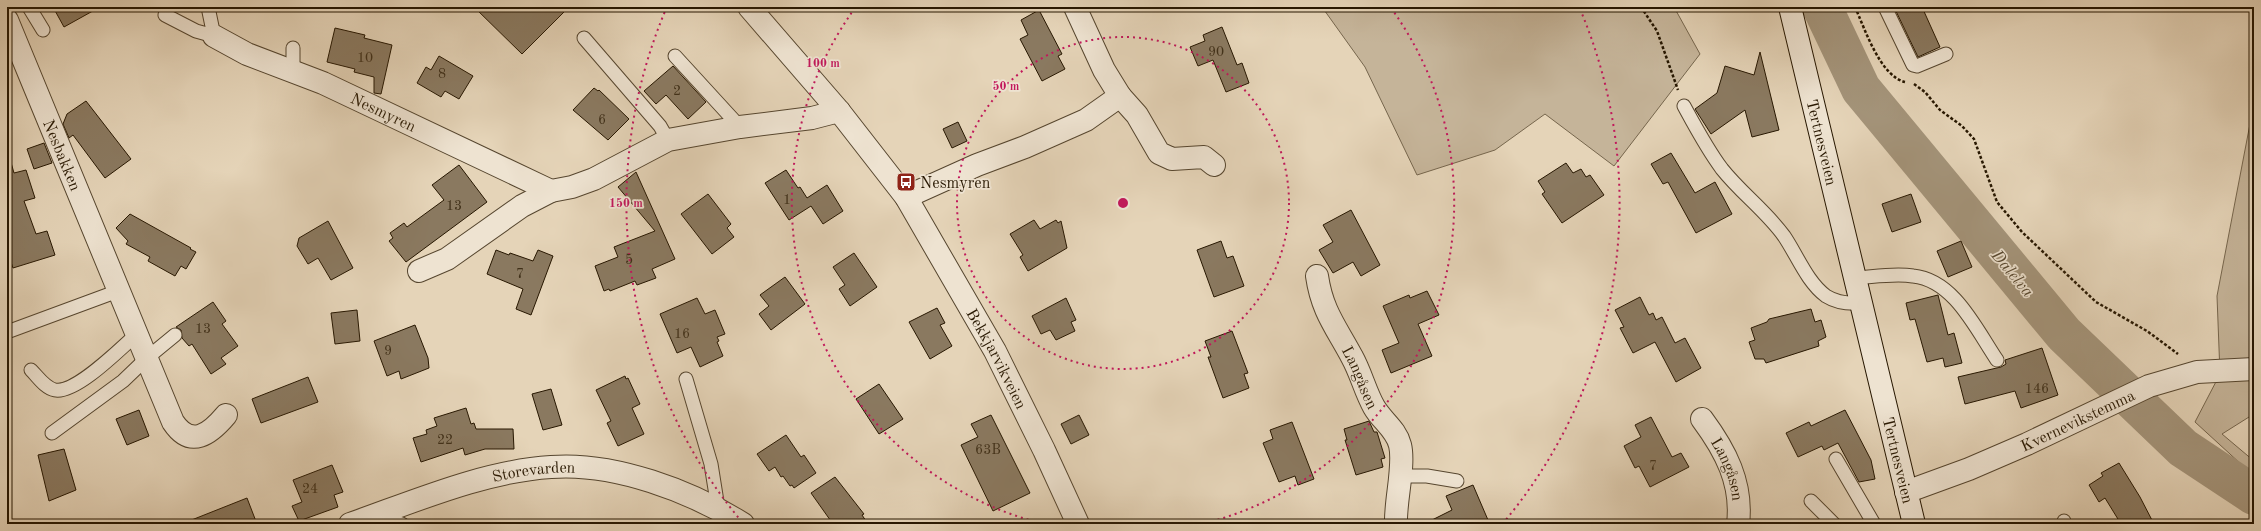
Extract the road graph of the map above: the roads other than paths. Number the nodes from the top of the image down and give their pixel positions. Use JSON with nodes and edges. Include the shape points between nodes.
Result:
{"nodes":[{"id":1,"x":29,"y":7,"type":"edge"},
{"id":2,"x":208,"y":7,"type":"edge"},
{"id":3,"x":749,"y":7,"type":"edge"},
{"id":4,"x":1075,"y":7,"type":"edge"},
{"id":5,"x":1790,"y":7,"type":"edge"},
{"id":6,"x":1884,"y":7,"type":"edge"},
{"id":7,"x":165,"y":15,"type":"dead end"},
{"id":8,"x":7,"y":20,"type":"edge"},
{"id":9,"x":43,"y":30,"type":"dead end"},
{"id":10,"x":214,"y":36,"type":"junction"},
{"id":11,"x":584,"y":38,"type":"dead end"},
{"id":12,"x":293,"y":48,"type":"dead end"},
{"id":13,"x":1946,"y":54,"type":"dead end"},
{"id":14,"x":675,"y":56,"type":"dead end"},
{"id":15,"x":293,"y":72,"type":"junction"},
{"id":16,"x":1120,"y":96,"type":"junction"},
{"id":17,"x":1684,"y":106,"type":"road end"},
{"id":18,"x":839,"y":111,"type":"junction"},
{"id":19,"x":740,"y":127,"type":"junction"},
{"id":20,"x":668,"y":140,"type":"junction"},
{"id":21,"x":1214,"y":165,"type":"dead end"},
{"id":22,"x":551,"y":191,"type":"junction"},
{"id":23,"x":906,"y":197,"type":"junction"},
{"id":24,"x":419,"y":271,"type":"dead end"},
{"id":25,"x":1317,"y":276,"type":"dead end"},
{"id":26,"x":1854,"y":278,"type":"junction"},
{"id":27,"x":118,"y":291,"type":"junction"},
{"id":28,"x":1861,"y":303,"type":"junction"},
{"id":29,"x":7,"y":332,"type":"edge"},
{"id":30,"x":137,"y":334,"type":"junction"},
{"id":31,"x":175,"y":335,"type":"dead end"},
{"id":32,"x":147,"y":358,"type":"junction"},
{"id":33,"x":1996,"y":360,"type":"dead end"},
{"id":34,"x":2254,"y":369,"type":"edge"},
{"id":35,"x":31,"y":370,"type":"dead end"},
{"id":36,"x":686,"y":379,"type":"dead end"},
{"id":37,"x":226,"y":415,"type":"dead end"},
{"id":38,"x":1702,"y":419,"type":"dead end"},
{"id":39,"x":52,"y":433,"type":"dead end"},
{"id":40,"x":1836,"y":459,"type":"dead end"},
{"id":41,"x":1399,"y":476,"type":"junction"},
{"id":42,"x":1458,"y":481,"type":"dead end"},
{"id":43,"x":1906,"y":492,"type":"junction"},
{"id":44,"x":1811,"y":501,"type":"dead end"},
{"id":45,"x":718,"y":508,"type":"junction"},
{"id":46,"x":380,"y":513,"type":"junction"},
{"id":47,"x":350,"y":524,"type":"edge"},
{"id":48,"x":402,"y":524,"type":"edge"},
{"id":49,"x":743,"y":524,"type":"edge"},
{"id":50,"x":1078,"y":524,"type":"edge"},
{"id":51,"x":1396,"y":524,"type":"edge"},
{"id":52,"x":1738,"y":524,"type":"edge"},
{"id":53,"x":1834,"y":524,"type":"edge"},
{"id":54,"x":1874,"y":524,"type":"edge"},
{"id":55,"x":1914,"y":524,"type":"edge"}],
"edges":[{"from":1,"to":9,"type":"lane"},
{"from":2,"to":10,"type":"lane"},
{"from":3,"to":18,"type":"street","name":"Bekkjarvikveien"},
{"from":4,"to":16,"type":"street","via":[[1104,70]]},
{"from":5,"to":26,"type":"street","name":"Tertnesveien"},
{"from":6,"to":13,"type":"lane","via":[[1913,65],[1917,66]]},
{"from":7,"to":10,"type":"lane","via":[[196,31]]},
{"from":8,"to":27,"type":"street","name":"Nesbakken"},
{"from":10,"to":15,"type":"street","name":"Nesmyren","via":[[247,54]]},
{"from":11,"to":20,"type":"lane","via":[[660,126]]},
{"from":12,"to":15,"type":"lane"},
{"from":14,"to":19,"type":"lane"},
{"from":15,"to":22,"type":"street","name":"Nesmyren","via":[[354,97]]},
{"from":16,"to":21,"type":"street","via":[[1137,115],[1159,154],[1172,159],[1204,157]]},
{"from":16,"to":23,"type":"street","via":[[1086,120]]},
{"from":17,"to":28,"type":"lane","via":[[1723,169],[1784,236],[1810,278],[1825,295],[1840,302]]},
{"from":18,"to":19,"type":"street","via":[[812,118]]},
{"from":18,"to":23,"type":"street","name":"Bekkjarvikveien"},
{"from":19,"to":20,"type":"street"},
{"from":20,"to":22,"type":"street","via":[[594,179]]},
{"from":22,"to":24,"type":"street","via":[[522,206],[447,259]]},
{"from":23,"to":50,"type":"street","name":"Bekkjarvikveien","via":[[995,352]]},
{"from":25,"to":41,"type":"street","name":"Langåsen","via":[[1320,297],[1326,311],[1353,358],[1374,408],[1395,433],[1400,444]]},
{"from":26,"to":28,"type":"street","name":"Tertnesveien"},
{"from":26,"to":33,"type":"lane","via":[[1913,276],[1943,286],[1963,310]]},
{"from":27,"to":29,"type":"lane"},
{"from":27,"to":30,"type":"street","name":"Nesbakken"},
{"from":28,"to":43,"type":"street","name":"Tertnesveien"},
{"from":30,"to":32,"type":"street","name":"Nesbakken"},
{"from":30,"to":35,"type":"lane","via":[[83,379],[68,388],[56,390],[47,386]]},
{"from":31,"to":32,"type":"lane"},
{"from":32,"to":37,"type":"street","name":"Nesbakken","via":[[179,431],[187,435],[204,436]]},
{"from":32,"to":39,"type":"lane","via":[[123,381]]},
{"from":34,"to":43,"type":"street","name":"Kvernevikstemma","via":[[2197,372],[2149,386],[1998,457]]},
{"from":36,"to":45,"type":"lane","via":[[711,464]]},
{"from":38,"to":52,"type":"street","name":"Langåsen","via":[[1727,457],[1736,495]]},
{"from":40,"to":54,"type":"lane"},
{"from":41,"to":42,"type":"lane","via":[[1427,476]]},
{"from":41,"to":51,"type":"street","name":"Langåsen"},
{"from":43,"to":55,"type":"street","name":"Tertnesveien"},
{"from":44,"to":53,"type":"lane"},
{"from":45,"to":46,"type":"street","name":"Storevarden","via":[[668,488],[629,477],[595,469],[551,467],[481,480]]},
{"from":45,"to":49,"type":"street","name":"Storevarden"},
{"from":46,"to":47,"type":"street","name":"Storevarden"},
{"from":46,"to":48,"type":"lane"}]}
